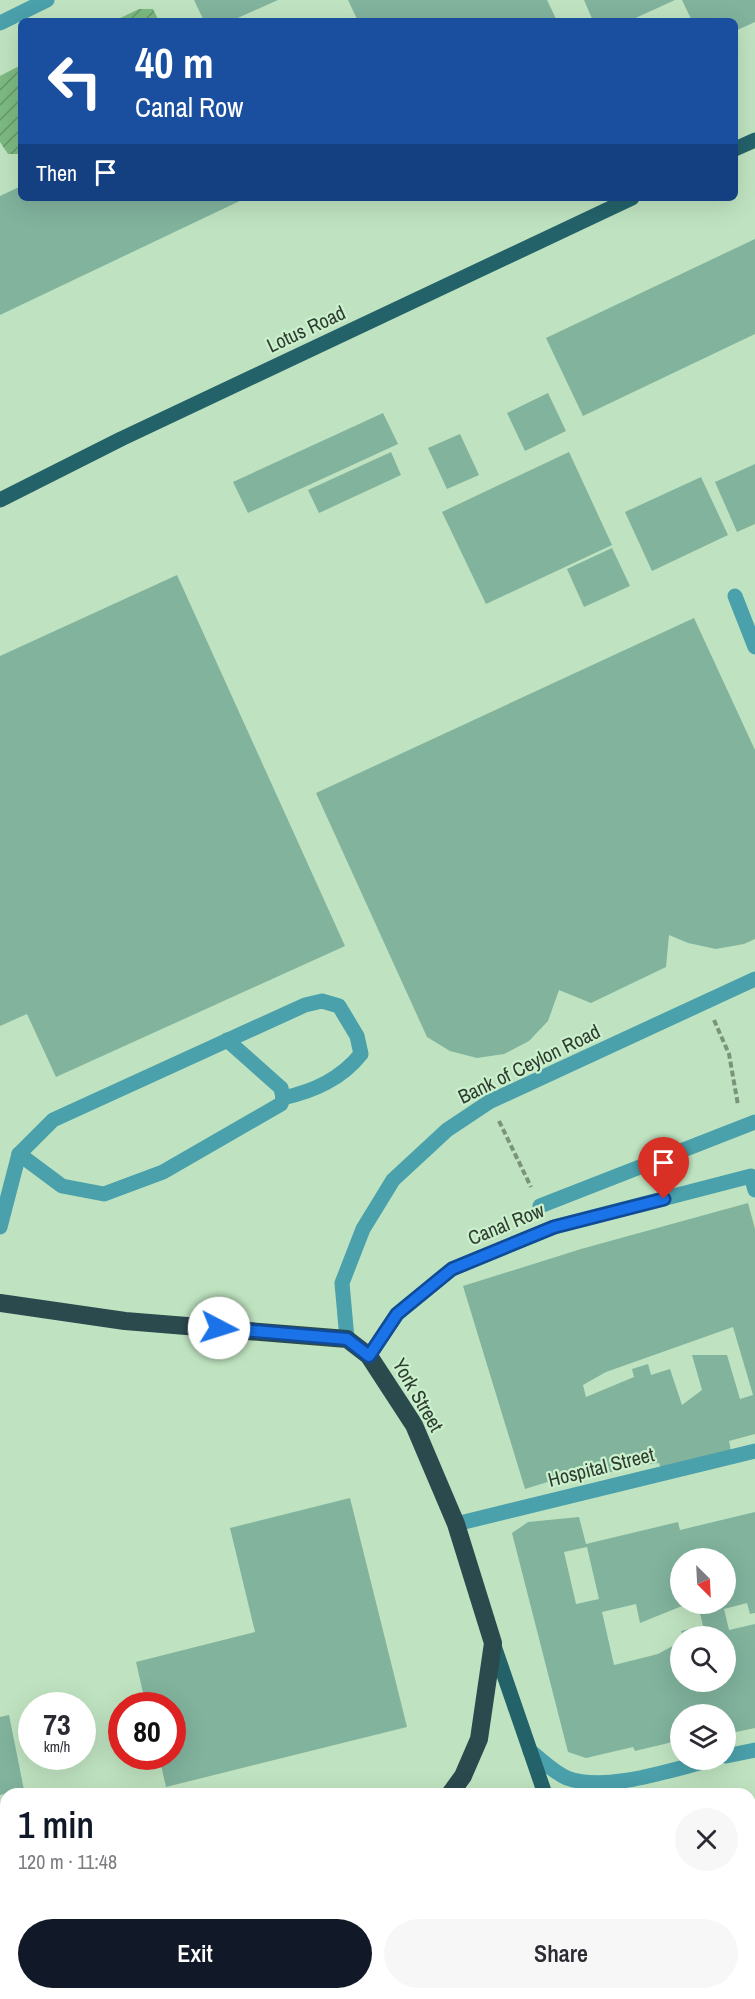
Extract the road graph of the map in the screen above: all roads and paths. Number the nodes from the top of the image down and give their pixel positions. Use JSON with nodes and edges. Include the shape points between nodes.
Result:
{"nodes":[{"id":1,"x":47,"y":0,"type":"edge"},
{"id":2,"x":0,"y":23,"type":"edge"},
{"id":3,"x":755,"y":140,"type":"edge"},
{"id":4,"x":738,"y":148,"type":"edge"},
{"id":5,"x":626,"y":201,"type":"edge"},
{"id":6,"x":0,"y":500,"type":"edge"},
{"id":7,"x":735,"y":596,"type":"dead end"},
{"id":8,"x":755,"y":647,"type":"edge"},
{"id":9,"x":755,"y":980,"type":"edge"},
{"id":10,"x":706,"y":1002,"type":"junction"},
{"id":11,"x":227,"y":1040,"type":"junction"},
{"id":12,"x":284,"y":1098,"type":"junction"},
{"id":13,"x":749,"y":1125,"type":"edge"},
{"id":14,"x":506,"y":1137,"type":"dead end"},
{"id":15,"x":19,"y":1154,"type":"junction"},
{"id":16,"x":755,"y":1190,"type":"edge"},
{"id":17,"x":540,"y":1206,"type":"joint"},
{"id":18,"x":0,"y":1227,"type":"edge"},
{"id":19,"x":0,"y":1303,"type":"edge"},
{"id":20,"x":347,"y":1339,"type":"junction"},
{"id":21,"x":369,"y":1356,"type":"junction"},
{"id":22,"x":755,"y":1452,"type":"edge"},
{"id":23,"x":456,"y":1524,"type":"junction"},
{"id":24,"x":493,"y":1643,"type":"junction"},
{"id":25,"x":755,"y":1750,"type":"edge"},
{"id":26,"x":530,"y":1751,"type":"junction"},
{"id":27,"x":736,"y":1754,"type":"edge"},
{"id":28,"x":670,"y":1769,"type":"edge"},
{"id":29,"x":614,"y":1782,"type":"junction"},
{"id":30,"x":454,"y":1788,"type":"edge"},
{"id":31,"x":542,"y":1788,"type":"edge"},
{"id":32,"x":606,"y":1788,"type":"edge"}],
"edges":[{"from":1,"to":2,"type":"street"},
{"from":3,"to":4,"type":"main road"},
{"from":5,"to":6,"type":"main road","name":"Lotus Road"},
{"from":7,"to":8,"type":"street"},
{"from":9,"to":10,"type":"street","name":"Bank of Ceylon Road"},
{"from":10,"to":13,"type":"path","via":[[729,1054]]},
{"from":10,"to":20,"type":"street","name":"Bank of Ceylon Road","via":[[489,1102],[447,1130],[393,1180],[363,1229],[342,1283]]},
{"from":11,"to":12,"type":"street","via":[[281,1088]]},
{"from":11,"to":12,"type":"street","via":[[306,1005],[322,1001],[339,1006],[357,1036],[361,1054],[349,1069],[326,1083]]},
{"from":11,"to":15,"type":"street","via":[[53,1120]]},
{"from":12,"to":15,"type":"street","via":[[276,1109],[163,1172],[104,1194],[62,1186]]},
{"from":13,"to":17,"type":"street"},
{"from":14,"to":17,"type":"path"},
{"from":15,"to":18,"type":"street"},
{"from":16,"to":21,"type":"street","name":"Canal Row","via":[[751,1176],[554,1227],[452,1269],[397,1314]]},
{"from":19,"to":20,"type":"highway","via":[[124,1321]]},
{"from":20,"to":21,"type":"highway","name":"York Street"},
{"from":21,"to":23,"type":"highway","name":"York Street","via":[[414,1425]]},
{"from":22,"to":23,"type":"street","name":"Hospital Street"},
{"from":23,"to":24,"type":"highway","name":"York Street"},
{"from":24,"to":26,"type":"main road","name":"York Street"},
{"from":24,"to":30,"type":"highway","name":"York Street","via":[[479,1739]]},
{"from":25,"to":27,"type":"street"},
{"from":26,"to":29,"type":"street","via":[[568,1778]]},
{"from":26,"to":31,"type":"main road","name":"York Street"},
{"from":28,"to":29,"type":"street"},
{"from":29,"to":32,"type":"street"}]}
